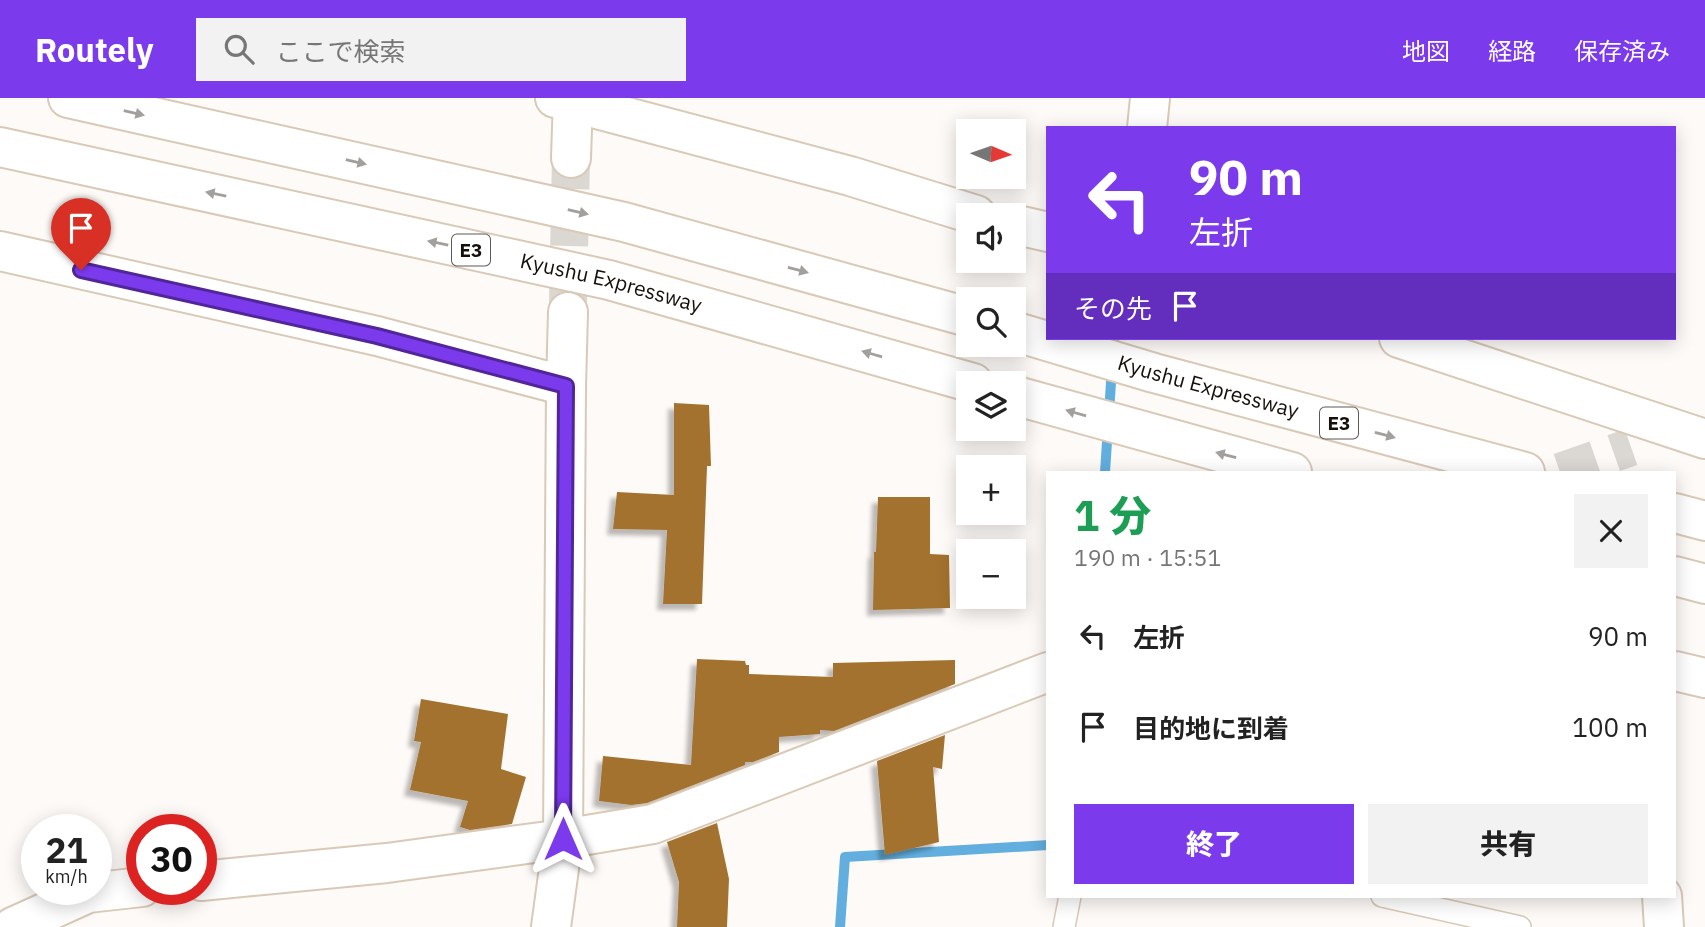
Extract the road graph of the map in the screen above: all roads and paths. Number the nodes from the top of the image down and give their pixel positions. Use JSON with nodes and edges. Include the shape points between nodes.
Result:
{"nodes":[{"id":1,"x":68,"y":98,"type":"edge"},
{"id":2,"x":1150,"y":98,"type":"edge"},
{"id":3,"x":567,"y":100,"type":"edge"},
{"id":4,"x":1147,"y":126,"type":"edge"},
{"id":5,"x":0,"y":147,"type":"edge"},
{"id":6,"x":571,"y":158,"type":"tunnel mouth"},
{"id":7,"x":956,"y":209,"type":"edge"},
{"id":8,"x":1026,"y":228,"type":"edge"},
{"id":9,"x":1046,"y":232,"type":"edge"},
{"id":10,"x":0,"y":251,"type":"edge"},
{"id":11,"x":568,"y":312,"type":"tunnel mouth"},
{"id":12,"x":956,"y":314,"type":"edge"},
{"id":13,"x":1026,"y":335,"type":"edge"},
{"id":14,"x":1406,"y":340,"type":"edge"},
{"id":15,"x":955,"y":378,"type":"edge"},
{"id":16,"x":566,"y":386,"type":"junction"},
{"id":17,"x":1026,"y":399,"type":"edge"},
{"id":18,"x":1695,"y":429,"type":"edge"},
{"id":19,"x":1631,"y":447,"type":"tunnel mouth"},
{"id":20,"x":1288,"y":471,"type":"edge"},
{"id":21,"x":1521,"y":471,"type":"edge"},
{"id":22,"x":1676,"y":513,"type":"edge"},
{"id":23,"x":1705,"y":521,"type":"edge"},
{"id":24,"x":1676,"y":576,"type":"edge"},
{"id":25,"x":1705,"y":584,"type":"edge"},
{"id":26,"x":1676,"y":671,"type":"edge"},
{"id":27,"x":1046,"y":673,"type":"edge"},
{"id":28,"x":1705,"y":678,"type":"edge"},
{"id":29,"x":563,"y":839,"type":"junction"},
{"id":30,"x":217,"y":879,"type":"edge"},
{"id":31,"x":126,"y":889,"type":"edge"},
{"id":32,"x":1070,"y":898,"type":"edge"},
{"id":33,"x":1391,"y":898,"type":"edge"},
{"id":34,"x":1662,"y":898,"type":"edge"},
{"id":35,"x":13,"y":927,"type":"edge"},
{"id":36,"x":551,"y":927,"type":"edge"},
{"id":37,"x":1064,"y":927,"type":"edge"},
{"id":38,"x":1520,"y":927,"type":"edge"},
{"id":39,"x":1664,"y":927,"type":"edge"}],
"edges":[{"from":1,"to":12,"type":"main road","one_way":true,"via":[[624,222]]},
{"from":2,"to":4,"type":"main road"},
{"from":3,"to":6,"type":"main road"},
{"from":3,"to":7,"type":"main road"},
{"from":15,"to":5,"type":"main road","name":"Kyushu Expressway","number":"E3","one_way":true,"via":[[609,280]]},
{"from":8,"to":9,"type":"main road"},
{"from":10,"to":16,"type":"main road","via":[[377,336]]},
{"from":11,"to":16,"type":"main road"},
{"from":13,"to":21,"type":"main road","name":"Kyushu Expressway","number":"E3","one_way":true},
{"from":14,"to":18,"type":"main road"},
{"from":16,"to":29,"type":"main road"},
{"from":20,"to":17,"type":"main road","one_way":true},
{"from":18,"to":19,"type":"main road"},
{"from":22,"to":23,"type":"main road"},
{"from":24,"to":25,"type":"main road"},
{"from":26,"to":28,"type":"main road"},
{"from":27,"to":29,"type":"main road","via":[[653,824]]},
{"from":29,"to":30,"type":"main road"},
{"from":29,"to":36,"type":"main road"},
{"from":31,"to":35,"type":"main road","via":[[88,893]]},
{"from":32,"to":37,"type":"lane"},
{"from":33,"to":38,"type":"lane"},
{"from":34,"to":39,"type":"main road"}]}
